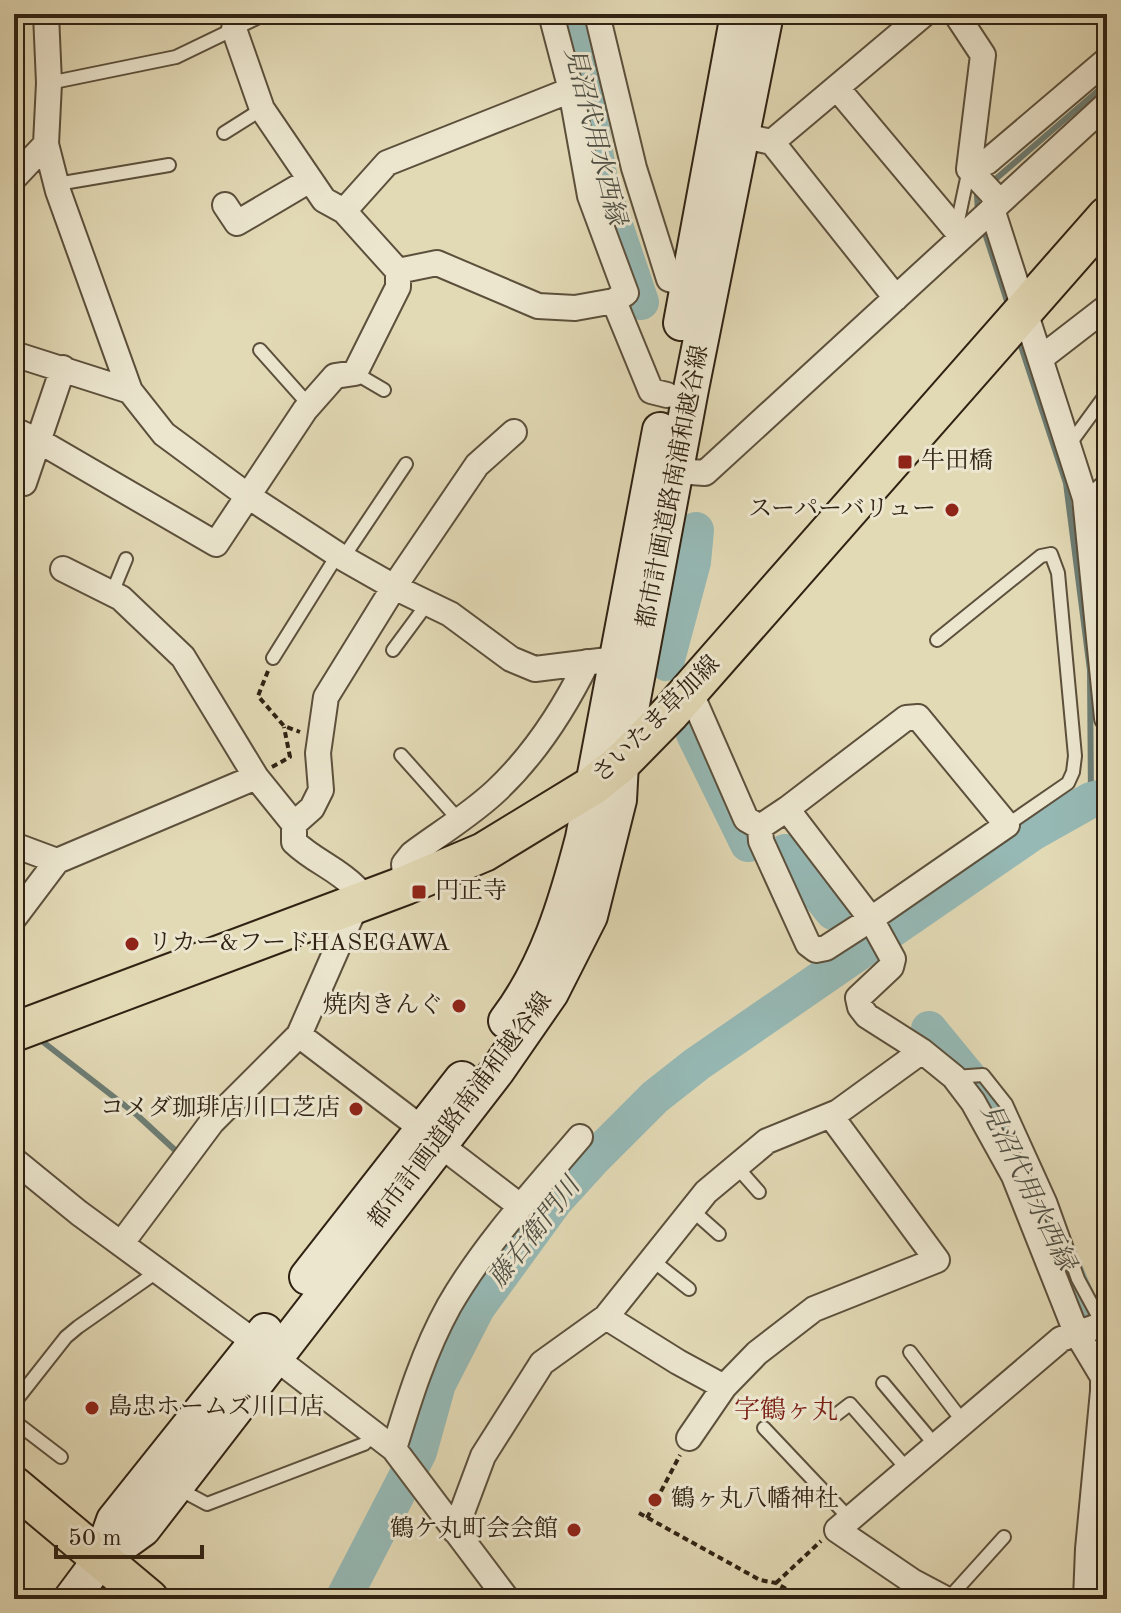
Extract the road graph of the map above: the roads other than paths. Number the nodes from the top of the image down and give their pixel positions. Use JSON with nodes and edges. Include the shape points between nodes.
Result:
{"nodes":[{"id":1,"x":46,"y":14,"type":"edge"},
{"id":2,"x":265,"y":14,"type":"edge"},
{"id":3,"x":551,"y":14,"type":"edge"},
{"id":4,"x":738,"y":14,"type":"edge"},
{"id":5,"x":766,"y":14,"type":"edge"},
{"id":6,"x":924,"y":14,"type":"edge"},
{"id":7,"x":956,"y":14,"type":"edge"},
{"id":8,"x":601,"y":20,"type":"edge"},
{"id":9,"x":234,"y":29,"type":"junction"},
{"id":10,"x":1107,"y":60,"type":"edge"},
{"id":11,"x":49,"y":83,"type":"junction"},
{"id":12,"x":837,"y":88,"type":"junction"},
{"id":13,"x":571,"y":90,"type":"junction"},
{"id":14,"x":1107,"y":104,"type":"edge"},
{"id":15,"x":262,"y":109,"type":"junction"},
{"id":16,"x":224,"y":133,"type":"dead end"},
{"id":17,"x":758,"y":139,"type":"junction"},
{"id":18,"x":46,"y":144,"type":"junction"},
{"id":19,"x":169,"y":165,"type":"dead end"},
{"id":20,"x":969,"y":169,"type":"junction"},
{"id":21,"x":14,"y":178,"type":"edge"},
{"id":22,"x":310,"y":180,"type":"junction"},
{"id":23,"x":57,"y":184,"type":"junction"},
{"id":24,"x":225,"y":205,"type":"dead end"},
{"id":25,"x":996,"y":205,"type":"junction"},
{"id":26,"x":344,"y":211,"type":"junction"},
{"id":27,"x":1107,"y":216,"type":"edge"},
{"id":28,"x":959,"y":234,"type":"junction"},
{"id":29,"x":398,"y":271,"type":"junction"},
{"id":30,"x":689,"y":285,"type":"junction"},
{"id":31,"x":896,"y":298,"type":"junction"},
{"id":32,"x":614,"y":301,"type":"junction"},
{"id":33,"x":1107,"y":307,"type":"edge"},
{"id":34,"x":1017,"y":320,"type":"junction"},
{"id":35,"x":260,"y":350,"type":"dead end"},
{"id":36,"x":14,"y":354,"type":"edge"},
{"id":37,"x":1041,"y":358,"type":"junction"},
{"id":38,"x":63,"y":368,"type":"junction"},
{"id":39,"x":355,"y":373,"type":"junction"},
{"id":40,"x":384,"y":390,"type":"dead end"},
{"id":41,"x":130,"y":391,"type":"junction"},
{"id":42,"x":1107,"y":393,"type":"edge"},
{"id":43,"x":667,"y":395,"type":"junction"},
{"id":44,"x":309,"y":405,"type":"junction"},
{"id":45,"x":14,"y":430,"type":"edge"},
{"id":46,"x":514,"y":432,"type":"dead end"},
{"id":47,"x":39,"y":441,"type":"junction"},
{"id":48,"x":1068,"y":446,"type":"junction"},
{"id":49,"x":406,"y":464,"type":"dead end"},
{"id":50,"x":676,"y":471,"type":"junction"},
{"id":51,"x":1107,"y":479,"type":"edge"},
{"id":52,"x":14,"y":480,"type":"edge"},
{"id":53,"x":248,"y":496,"type":"junction"},
{"id":54,"x":1085,"y":498,"type":"junction"},
{"id":55,"x":340,"y":556,"type":"junction"},
{"id":56,"x":126,"y":559,"type":"dead end"},
{"id":57,"x":63,"y":569,"type":"dead end"},
{"id":58,"x":394,"y":587,"type":"junction"},
{"id":59,"x":112,"y":593,"type":"junction"},
{"id":60,"x":427,"y":604,"type":"junction"},
{"id":61,"x":937,"y":640,"type":"dead end"},
{"id":62,"x":393,"y":650,"type":"dead end"},
{"id":63,"x":273,"y":658,"type":"road end"},
{"id":64,"x":602,"y":661,"type":"junction"},
{"id":65,"x":1105,"y":676,"type":"edge"},
{"id":66,"x":690,"y":691,"type":"junction"},
{"id":67,"x":1107,"y":718,"type":"edge"},
{"id":68,"x":401,"y":755,"type":"dead end"},
{"id":69,"x":621,"y":763,"type":"junction"},
{"id":70,"x":256,"y":777,"type":"junction"},
{"id":71,"x":592,"y":786,"type":"junction"},
{"id":72,"x":787,"y":809,"type":"junction"},
{"id":73,"x":458,"y":819,"type":"junction"},
{"id":74,"x":294,"y":824,"type":"junction"},
{"id":75,"x":1007,"y":825,"type":"junction"},
{"id":76,"x":760,"y":827,"type":"junction"},
{"id":77,"x":14,"y":845,"type":"edge"},
{"id":78,"x":57,"y":861,"type":"junction"},
{"id":79,"x":406,"y":885,"type":"junction"},
{"id":80,"x":357,"y":903,"type":"junction"},
{"id":81,"x":14,"y":918,"type":"edge"},
{"id":82,"x":873,"y":921,"type":"junction"},
{"id":83,"x":14,"y":1032,"type":"edge"},
{"id":84,"x":299,"y":1035,"type":"junction"},
{"id":85,"x":922,"y":1051,"type":"junction"},
{"id":86,"x":831,"y":1116,"type":"junction"},
{"id":87,"x":430,"y":1136,"type":"junction"},
{"id":88,"x":580,"y":1137,"type":"dead end"},
{"id":89,"x":14,"y":1160,"type":"edge"},
{"id":90,"x":736,"y":1166,"type":"junction"},
{"id":91,"x":759,"y":1192,"type":"dead end"},
{"id":92,"x":520,"y":1206,"type":"junction"},
{"id":93,"x":692,"y":1210,"type":"junction"},
{"id":94,"x":719,"y":1234,"type":"dead end"},
{"id":95,"x":121,"y":1244,"type":"junction"},
{"id":96,"x":652,"y":1260,"type":"junction"},
{"id":97,"x":158,"y":1271,"type":"junction"},
{"id":98,"x":689,"y":1289,"type":"dead end"},
{"id":99,"x":606,"y":1317,"type":"junction"},
{"id":100,"x":1093,"y":1327,"type":"edge"},
{"id":101,"x":265,"y":1350,"type":"junction"},
{"id":102,"x":910,"y":1352,"type":"dead end"},
{"id":103,"x":883,"y":1383,"type":"dead end"},
{"id":104,"x":724,"y":1387,"type":"junction"},
{"id":105,"x":14,"y":1403,"type":"edge"},
{"id":106,"x":837,"y":1414,"type":"dead end"},
{"id":107,"x":14,"y":1421,"type":"edge"},
{"id":108,"x":964,"y":1423,"type":"junction"},
{"id":109,"x":764,"y":1428,"type":"dead end"},
{"id":110,"x":374,"y":1435,"type":"junction"},
{"id":111,"x":689,"y":1438,"type":"road end"},
{"id":112,"x":936,"y":1446,"type":"junction"},
{"id":113,"x":399,"y":1455,"type":"junction"},
{"id":114,"x":61,"y":1457,"type":"dead end"},
{"id":115,"x":908,"y":1470,"type":"junction"},
{"id":116,"x":14,"y":1486,"type":"edge"},
{"id":117,"x":174,"y":1487,"type":"junction"},
{"id":118,"x":843,"y":1524,"type":"junction"},
{"id":119,"x":455,"y":1531,"type":"junction"},
{"id":120,"x":1004,"y":1537,"type":"dead end"},
{"id":121,"x":100,"y":1560,"type":"junction"},
{"id":122,"x":71,"y":1599,"type":"edge"},
{"id":123,"x":149,"y":1599,"type":"edge"},
{"id":124,"x":507,"y":1599,"type":"edge"},
{"id":125,"x":947,"y":1599,"type":"edge"},
{"id":126,"x":1086,"y":1599,"type":"edge"}],
"edges":[{"from":1,"to":11,"type":"street"},
{"from":2,"to":9,"type":"lane"},
{"from":3,"to":13,"type":"street"},
{"from":4,"to":30,"type":"street","name":"都市計画道路南浦和越谷線"},
{"from":5,"to":17,"type":"street","name":"都市計画道路南浦和越谷線"},
{"from":6,"to":12,"type":"street"},
{"from":7,"to":20,"type":"street","via":[[983,55]]},
{"from":8,"to":30,"type":"street","via":[[634,168],[669,279]]},
{"from":9,"to":11,"type":"lane","via":[[176,57]]},
{"from":9,"to":15,"type":"street"},
{"from":10,"to":20,"type":"street","via":[[987,162]]},
{"from":11,"to":18,"type":"street"},
{"from":12,"to":17,"type":"street"},
{"from":12,"to":28,"type":"street"},
{"from":13,"to":26,"type":"street","via":[[387,163]]},
{"from":13,"to":32,"type":"street","via":[[590,196],[626,293]]},
{"from":14,"to":25,"type":"street"},
{"from":15,"to":16,"type":"lane"},
{"from":15,"to":22,"type":"street"},
{"from":17,"to":31,"type":"street"},
{"from":17,"to":50,"type":"street","name":"都市計画道路南浦和越谷線"},
{"from":18,"to":21,"type":"street"},
{"from":18,"to":23,"type":"street"},
{"from":19,"to":23,"type":"lane"},
{"from":20,"to":25,"type":"street"},
{"from":20,"to":28,"type":"lane"},
{"from":22,"to":24,"type":"street","via":[[237,223]]},
{"from":22,"to":26,"type":"street","via":[[324,200]]},
{"from":23,"to":41,"type":"street"},
{"from":25,"to":28,"type":"street"},
{"from":25,"to":34,"type":"street"},
{"from":26,"to":29,"type":"street"},
{"from":27,"to":34,"type":"main road","name":"さいたま草加線"},
{"from":28,"to":31,"type":"street"},
{"from":29,"to":32,"type":"street","via":[[437,263],[538,306],[575,308]]},
{"from":29,"to":39,"type":"street","via":[[398,287]]},
{"from":30,"to":43,"type":"street","name":"都市計画道路南浦和越谷線"},
{"from":31,"to":50,"type":"street","via":[[705,473]]},
{"from":32,"to":43,"type":"street","via":[[651,391]]},
{"from":33,"to":37,"type":"street"},
{"from":34,"to":37,"type":"street"},
{"from":34,"to":66,"type":"main road","name":"さいたま草加線"},
{"from":35,"to":44,"type":"lane"},
{"from":36,"to":38,"type":"street"},
{"from":37,"to":48,"type":"street"},
{"from":38,"to":41,"type":"street"},
{"from":38,"to":47,"type":"street"},
{"from":39,"to":40,"type":"lane"},
{"from":39,"to":44,"type":"street","via":[[335,376]]},
{"from":41,"to":53,"type":"street","via":[[164,434]]},
{"from":42,"to":48,"type":"lane"},
{"from":43,"to":64,"type":"street","name":"都市計画道路南浦和越谷線"},
{"from":44,"to":53,"type":"street"},
{"from":45,"to":47,"type":"street"},
{"from":46,"to":58,"type":"street","via":[[477,465]]},
{"from":47,"to":52,"type":"street","via":[[24,483]]},
{"from":47,"to":53,"type":"street","via":[[216,544]]},
{"from":48,"to":54,"type":"street"},
{"from":49,"to":55,"type":"lane"},
{"from":50,"to":69,"type":"street","name":"都市計画道路南浦和越谷線"},
{"from":51,"to":54,"type":"lane"},
{"from":53,"to":55,"type":"street"},
{"from":54,"to":65,"type":"street"},
{"from":55,"to":58,"type":"street"},
{"from":55,"to":63,"type":"lane"},
{"from":56,"to":59,"type":"lane"},
{"from":57,"to":59,"type":"street"},
{"from":58,"to":60,"type":"street"},
{"from":58,"to":74,"type":"street","via":[[326,697],[318,753],[321,790],[312,808]]},
{"from":59,"to":70,"type":"street","via":[[183,657]]},
{"from":60,"to":62,"type":"lane"},
{"from":60,"to":64,"type":"street","via":[[535,669]]},
{"from":61,"to":75,"type":"lane","via":[[1041,556],[1051,554],[1058,573],[1073,772],[1068,783]]},
{"from":64,"to":71,"type":"street","name":"都市計画道路南浦和越谷線"},
{"from":64,"to":73,"type":"street","via":[[528,756],[496,791]]},
{"from":65,"to":67,"type":"street"},
{"from":66,"to":69,"type":"main road","name":"さいたま草加線"},
{"from":66,"to":76,"type":"street","via":[[746,819]]},
{"from":68,"to":73,"type":"lane"},
{"from":69,"to":71,"type":"main road","name":"さいたま草加線"},
{"from":69,"to":87,"type":"street","name":"都市計画道路南浦和越谷線","via":[[619,800],[590,916],[551,993],[497,1071]]},
{"from":70,"to":74,"type":"street"},
{"from":70,"to":78,"type":"street"},
{"from":71,"to":79,"type":"main road","name":"さいたま草加線","via":[[484,852]]},
{"from":71,"to":87,"type":"street","name":"都市計画道路南浦和越谷線","via":[[567,899],[548,949]]},
{"from":72,"to":75,"type":"street","via":[[906,718],[918,717]]},
{"from":72,"to":76,"type":"street"},
{"from":72,"to":82,"type":"street"},
{"from":73,"to":79,"type":"street","via":[[404,864]]},
{"from":74,"to":80,"type":"street","via":[[294,842],[340,872],[356,888]]},
{"from":75,"to":82,"type":"street"},
{"from":76,"to":82,"type":"street","via":[[761,841],[808,944],[816,950],[826,948]]},
{"from":77,"to":78,"type":"street"},
{"from":78,"to":81,"type":"street"},
{"from":79,"to":80,"type":"main road","name":"さいたま草加線"},
{"from":80,"to":83,"type":"main road","name":"さいたま草加線"},
{"from":80,"to":84,"type":"street"},
{"from":82,"to":85,"type":"street","via":[[893,959],[858,998],[860,1007]]},
{"from":84,"to":87,"type":"street"},
{"from":84,"to":95,"type":"street","via":[[212,1122]]},
{"from":85,"to":86,"type":"street"},
{"from":85,"to":100,"type":"street","via":[[954,1077],[973,1102]]},
{"from":86,"to":90,"type":"street","via":[[767,1141]]},
{"from":86,"to":104,"type":"street","via":[[937,1260],[814,1309],[757,1353]]},
{"from":87,"to":92,"type":"street"},
{"from":87,"to":101,"type":"street","name":"都市計画道路南浦和越谷線"},
{"from":88,"to":92,"type":"street"},
{"from":89,"to":95,"type":"street"},
{"from":90,"to":91,"type":"lane"},
{"from":90,"to":93,"type":"street"},
{"from":92,"to":113,"type":"street","via":[[449,1306],[429,1347],[409,1397]]},
{"from":93,"to":94,"type":"lane"},
{"from":93,"to":96,"type":"street"},
{"from":95,"to":97,"type":"street"},
{"from":96,"to":98,"type":"lane"},
{"from":96,"to":99,"type":"street"},
{"from":97,"to":101,"type":"street"},
{"from":97,"to":105,"type":"lane","via":[[66,1337]]},
{"from":99,"to":104,"type":"street"},
{"from":99,"to":119,"type":"street","via":[[542,1363],[483,1456]]},
{"from":100,"to":108,"type":"street","via":[[1061,1339]]},
{"from":100,"to":126,"type":"street","via":[[1103,1391]]},
{"from":101,"to":110,"type":"street"},
{"from":101,"to":117,"type":"street","name":"都市計画道路南浦和越谷線"},
{"from":101,"to":121,"type":"street","name":"都市計画道路南浦和越谷線","via":[[114,1520]]},
{"from":102,"to":108,"type":"lane"},
{"from":103,"to":112,"type":"lane"},
{"from":104,"to":111,"type":"street"},
{"from":106,"to":115,"type":"lane","via":[[850,1404]]},
{"from":107,"to":114,"type":"lane"},
{"from":108,"to":112,"type":"street"},
{"from":109,"to":118,"type":"lane"},
{"from":110,"to":113,"type":"street"},
{"from":110,"to":117,"type":"lane","via":[[364,1444],[207,1504]]},
{"from":112,"to":115,"type":"street"},
{"from":113,"to":119,"type":"street"},
{"from":115,"to":118,"type":"street"},
{"from":116,"to":121,"type":"main road"},
{"from":117,"to":121,"type":"street","name":"都市計画道路南浦和越谷線","via":[[143,1529]]},
{"from":118,"to":125,"type":"street","via":[[912,1581]]},
{"from":119,"to":124,"type":"street"},
{"from":120,"to":125,"type":"lane"},
{"from":121,"to":122,"type":"street","name":"都市計画道路南浦和越谷線"},
{"from":121,"to":123,"type":"main road"}]}
